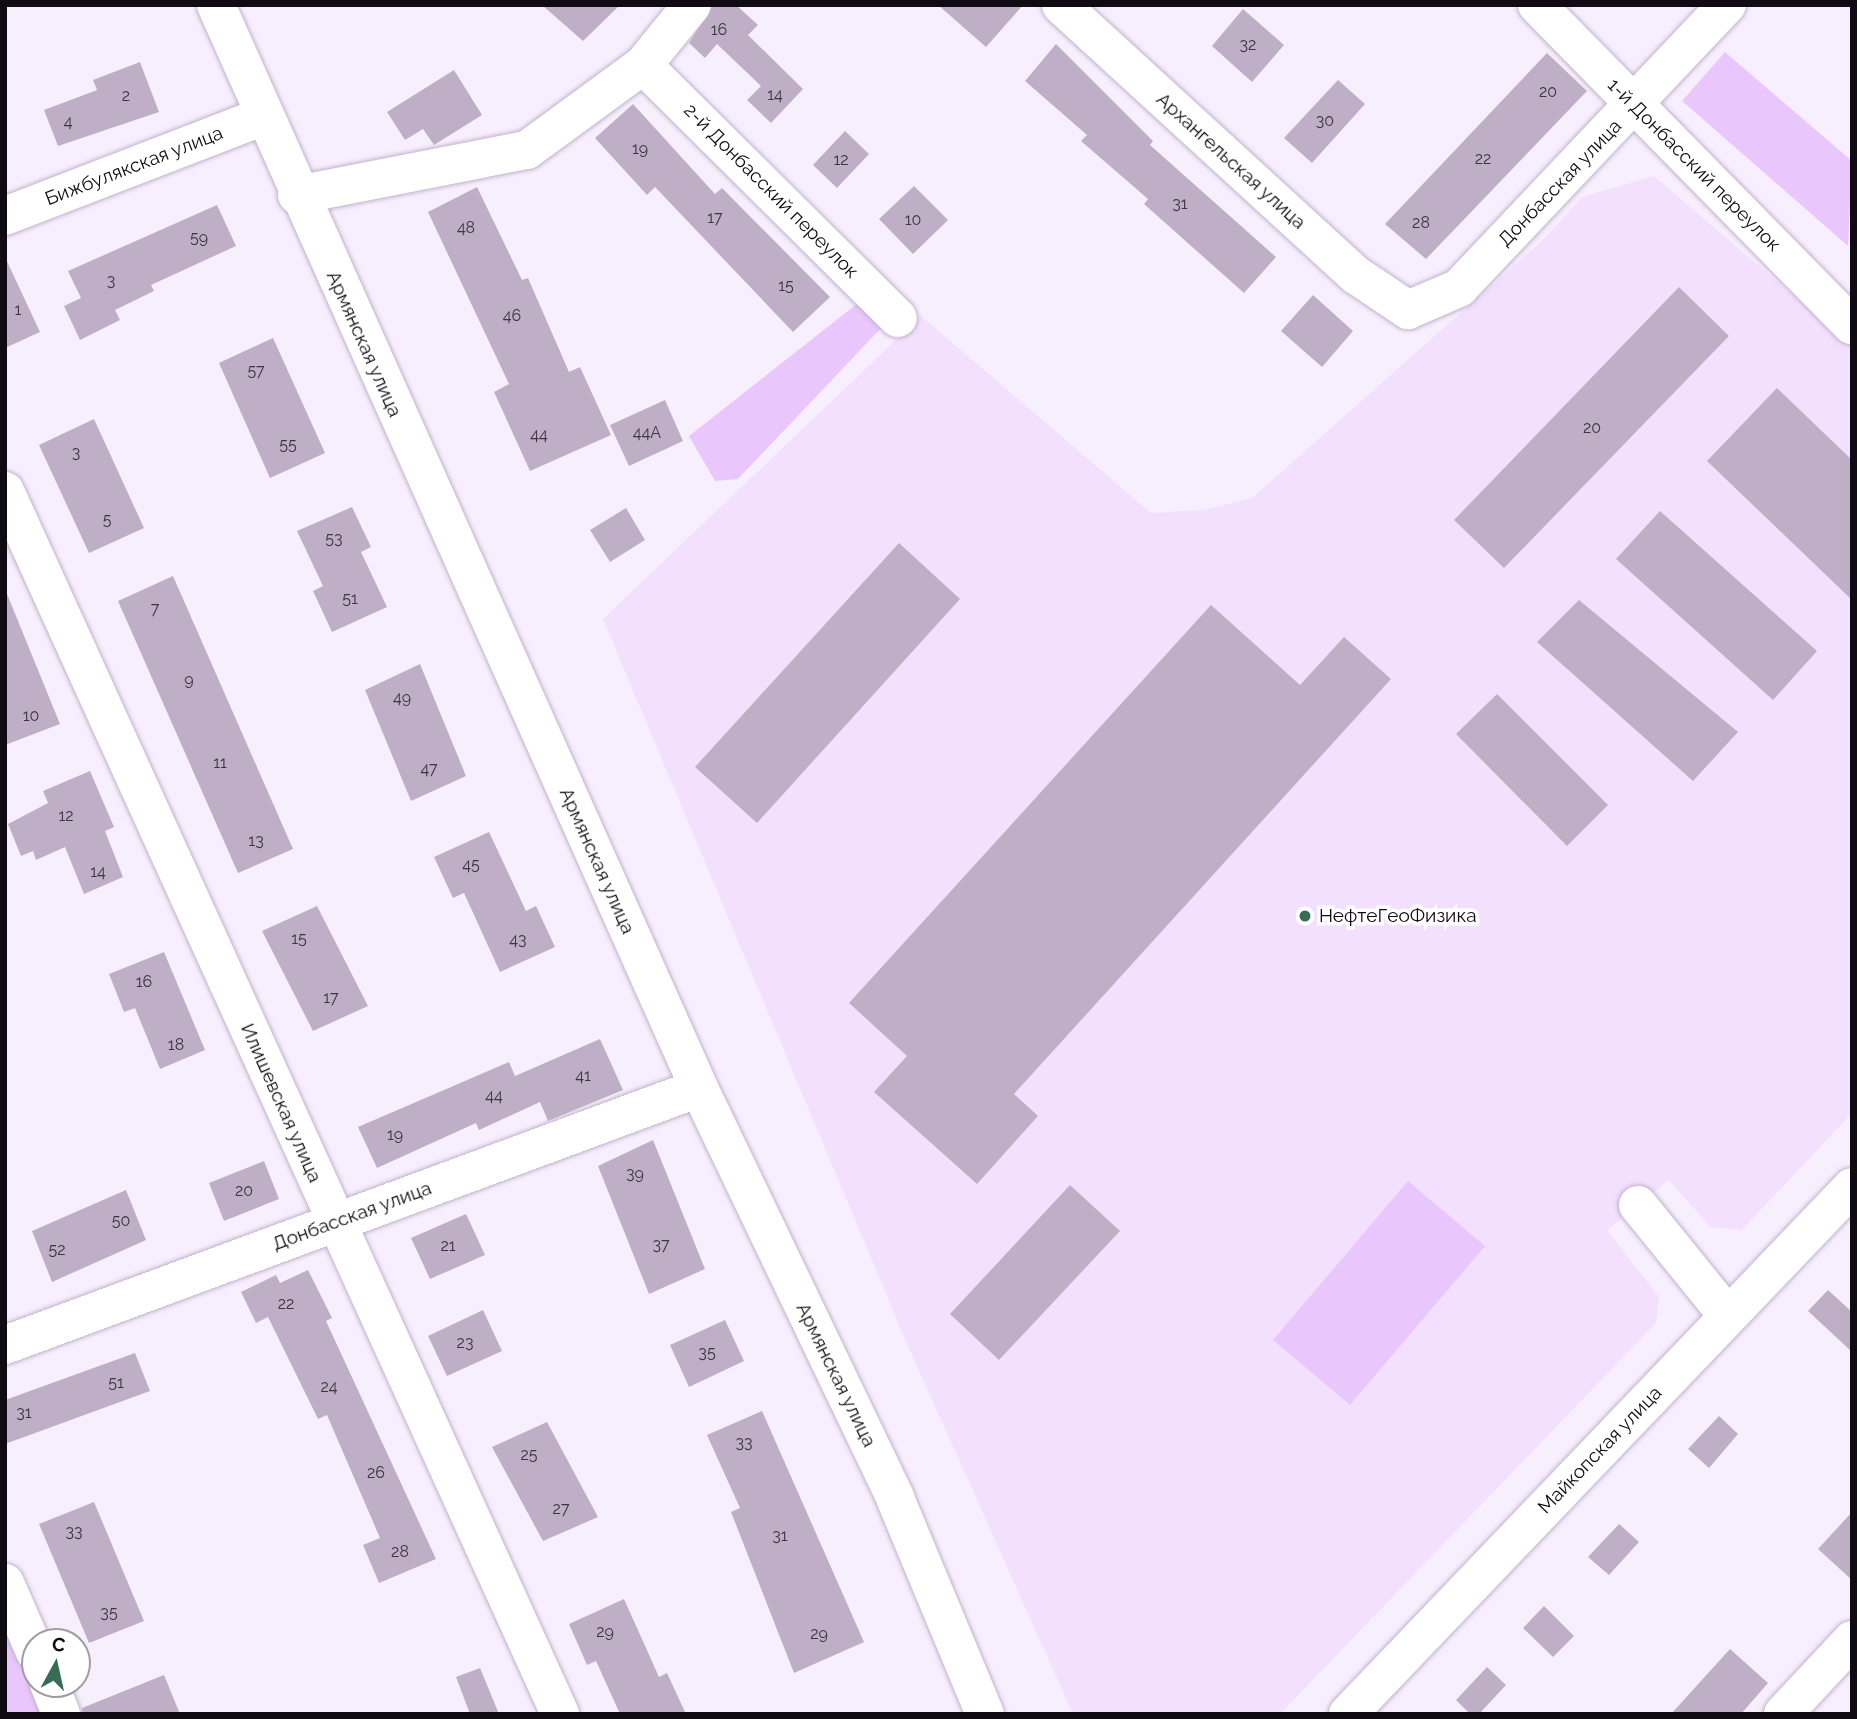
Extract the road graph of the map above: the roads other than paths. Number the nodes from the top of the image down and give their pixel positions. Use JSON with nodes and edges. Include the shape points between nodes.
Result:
{"nodes":[{"id":1,"x":216,"y":5,"type":"edge"},
{"id":2,"x":692,"y":5,"type":"edge"},
{"id":3,"x":1061,"y":5,"type":"edge"},
{"id":4,"x":1537,"y":5,"type":"edge"},
{"id":5,"x":1727,"y":5,"type":"edge"},
{"id":6,"x":643,"y":65,"type":"junction"},
{"id":7,"x":1635,"y":105,"type":"junction"},
{"id":8,"x":264,"y":116,"type":"junction"},
{"id":9,"x":298,"y":195,"type":"junction"},
{"id":10,"x":5,"y":216,"type":"edge"},
{"id":11,"x":1408,"y":310,"type":"joint"},
{"id":12,"x":898,"y":318,"type":"dead end"},
{"id":13,"x":1852,"y":325,"type":"edge"},
{"id":14,"x":5,"y":491,"type":"edge"},
{"id":15,"x":699,"y":1088,"type":"junction"},
{"id":16,"x":1852,"y":1187,"type":"edge"},
{"id":17,"x":1638,"y":1205,"type":"dead end"},
{"id":18,"x":335,"y":1223,"type":"junction"},
{"id":19,"x":1728,"y":1316,"type":"junction"},
{"id":20,"x":5,"y":1345,"type":"edge"},
{"id":21,"x":5,"y":1583,"type":"edge"},
{"id":22,"x":25,"y":1628,"type":"edge"},
{"id":23,"x":1852,"y":1640,"type":"edge"},
{"id":24,"x":560,"y":1714,"type":"edge"},
{"id":25,"x":985,"y":1714,"type":"edge"},
{"id":26,"x":1348,"y":1714,"type":"edge"},
{"id":27,"x":1783,"y":1714,"type":"edge"}],
"edges":[{"from":1,"to":8,"type":"street","name":"Армянская улица"},
{"from":2,"to":6,"type":"street"},
{"from":3,"to":11,"type":"street","name":"Архангельская улица","via":[[1356,275]]},
{"from":4,"to":7,"type":"street","name":"1-й Донбасский переулок"},
{"from":5,"to":7,"type":"street","name":"Донбасская улица"},
{"from":6,"to":9,"type":"street","via":[[527,150]]},
{"from":6,"to":12,"type":"street","name":"2-й Донбасский переулок"},
{"from":7,"to":11,"type":"street","name":"Донбасская улица","via":[[1459,288]]},
{"from":7,"to":13,"type":"street","name":"1-й Донбасский переулок"},
{"from":8,"to":9,"type":"street","name":"Армянская улица"},
{"from":8,"to":10,"type":"street","name":"Бижбулякская улица"},
{"from":9,"to":15,"type":"street","name":"Армянская улица"},
{"from":14,"to":18,"type":"street","name":"Илишевская улица"},
{"from":15,"to":18,"type":"street","name":"Донбасская улица"},
{"from":15,"to":25,"type":"street","name":"Армянская улица","via":[[895,1498]]},
{"from":16,"to":19,"type":"street","name":"Майкопская улица"},
{"from":17,"to":19,"type":"street"},
{"from":18,"to":20,"type":"street","name":"Донбасская улица"},
{"from":18,"to":24,"type":"street","name":"Илишевская улица"},
{"from":19,"to":26,"type":"street","name":"Майкопская улица"},
{"from":21,"to":22,"type":"street"},
{"from":23,"to":27,"type":"street"}]}
